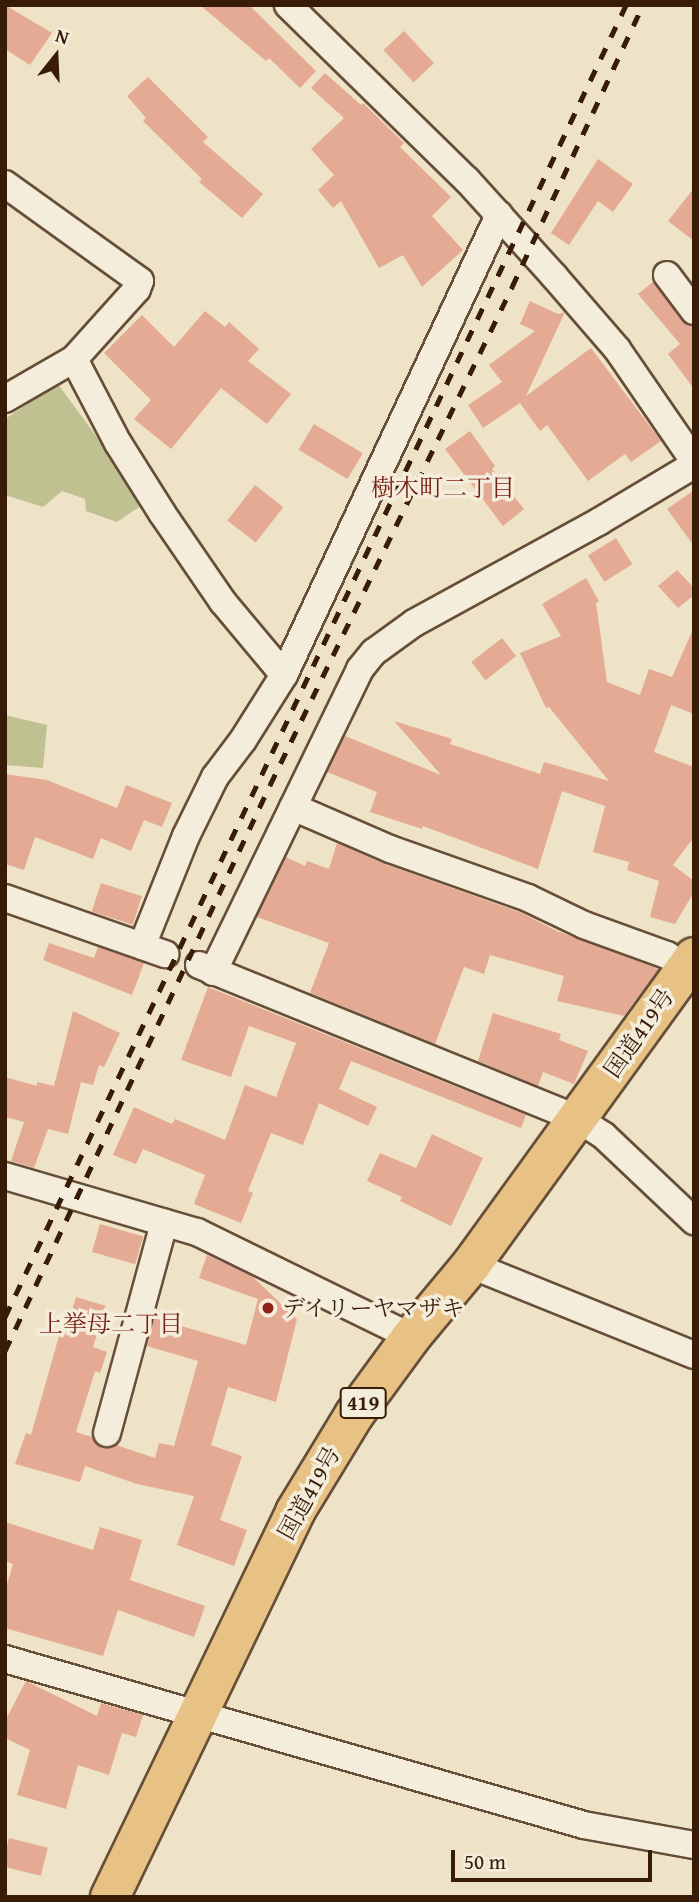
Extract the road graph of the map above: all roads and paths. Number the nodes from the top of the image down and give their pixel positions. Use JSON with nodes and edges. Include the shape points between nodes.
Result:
{"nodes":[{"id":1,"x":288,"y":5,"type":"edge"},
{"id":2,"x":5,"y":184,"type":"edge"},
{"id":3,"x":499,"y":215,"type":"junction"},
{"id":4,"x":667,"y":275,"type":"dead end"},
{"id":5,"x":694,"y":311,"type":"edge"},
{"id":6,"x":74,"y":359,"type":"junction"},
{"id":7,"x":5,"y":399,"type":"edge"},
{"id":8,"x":694,"y":463,"type":"edge"},
{"id":9,"x":284,"y":675,"type":"junction"},
{"id":10,"x":293,"y":807,"type":"junction"},
{"id":11,"x":5,"y":898,"type":"edge"},
{"id":12,"x":690,"y":962,"type":"edge"},
{"id":13,"x":578,"y":1119,"type":"junction"},
{"id":14,"x":5,"y":1176,"type":"edge"},
{"id":15,"x":694,"y":1222,"type":"edge"},
{"id":16,"x":164,"y":1223,"type":"junction"},
{"id":17,"x":471,"y":1265,"type":"junction"},
{"id":18,"x":411,"y":1337,"type":"junction"},
{"id":19,"x":694,"y":1355,"type":"edge"},
{"id":20,"x":107,"y":1433,"type":"dead end"},
{"id":21,"x":5,"y":1659,"type":"edge"},
{"id":22,"x":198,"y":1716,"type":"junction"},
{"id":23,"x":692,"y":1836,"type":"edge"},
{"id":24,"x":110,"y":1897,"type":"edge"}],
"edges":[{"from":1,"to":3,"type":"street"},
{"from":2,"to":6,"type":"street","via":[[140,281]]},
{"from":3,"to":8,"type":"street","via":[[617,349]]},
{"from":3,"to":9,"type":"street"},
{"from":4,"to":5,"type":"street"},
{"from":6,"to":7,"type":"street"},
{"from":6,"to":9,"type":"street","via":[[162,513],[223,602]]},
{"from":8,"to":10,"type":"street","via":[[414,624],[374,652],[360,669]]},
{"from":9,"to":11,"type":"street","via":[[215,777],[186,836],[154,950]]},
{"from":10,"to":12,"type":"street","via":[[390,849],[528,898],[584,925]]},
{"from":10,"to":13,"type":"street","via":[[205,968]]},
{"from":12,"to":13,"type":"highway","name":"国道419号","number":"419"},
{"from":13,"to":15,"type":"street","via":[[604,1136]]},
{"from":13,"to":17,"type":"highway","name":"国道419号","number":"419"},
{"from":14,"to":16,"type":"street"},
{"from":16,"to":18,"type":"street","via":[[197,1232]]},
{"from":16,"to":20,"type":"street"},
{"from":17,"to":18,"type":"highway","name":"国道419号","number":"419"},
{"from":17,"to":19,"type":"street"},
{"from":18,"to":22,"type":"highway","name":"国道419号","number":"419","via":[[354,1415],[295,1512]]},
{"from":21,"to":22,"type":"street"},
{"from":22,"to":23,"type":"street","via":[[584,1825]]},
{"from":22,"to":24,"type":"highway","name":"国道419号","number":"419"}]}
